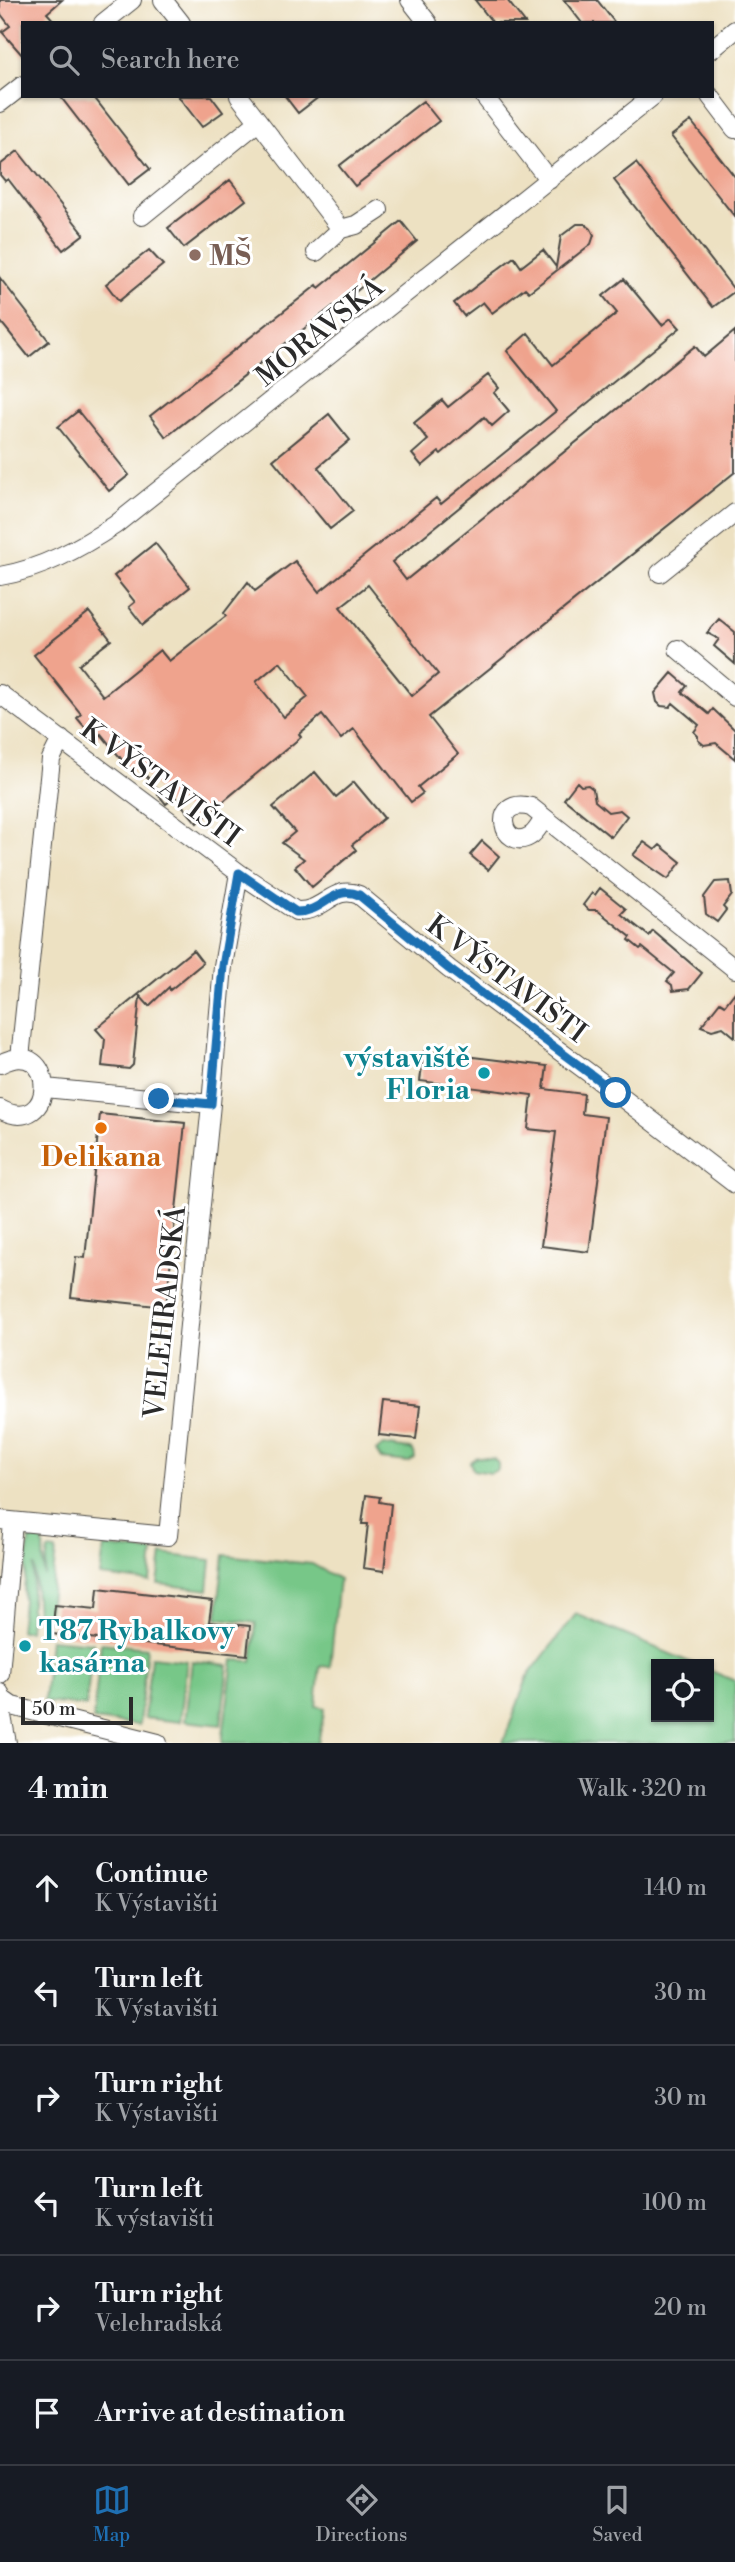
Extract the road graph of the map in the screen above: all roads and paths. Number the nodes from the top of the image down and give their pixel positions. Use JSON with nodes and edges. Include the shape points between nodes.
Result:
{"nodes":[{"id":1,"x":132,"y":0,"type":"edge"},
{"id":2,"x":163,"y":0,"type":"edge"},
{"id":3,"x":410,"y":0,"type":"edge"},
{"id":4,"x":106,"y":21,"type":"edge"},
{"id":5,"x":179,"y":21,"type":"edge"},
{"id":6,"x":426,"y":21,"type":"edge"},
{"id":7,"x":735,"y":30,"type":"edge"},
{"id":8,"x":714,"y":47,"type":"edge"},
{"id":9,"x":21,"y":87,"type":"edge"},
{"id":10,"x":240,"y":98,"type":"edge"},
{"id":11,"x":486,"y":98,"type":"edge"},
{"id":12,"x":651,"y":98,"type":"edge"},
{"id":13,"x":712,"y":98,"type":"edge"},
{"id":14,"x":0,"y":103,"type":"edge"},
{"id":15,"x":258,"y":122,"type":"junction"},
{"id":16,"x":735,"y":129,"type":"edge"},
{"id":17,"x":549,"y":180,"type":"junction"},
{"id":18,"x":379,"y":210,"type":"dead end"},
{"id":19,"x":142,"y":216,"type":"dead end"},
{"id":20,"x":341,"y":229,"type":"junction"},
{"id":21,"x":316,"y":251,"type":"dead end"},
{"id":22,"x":735,"y":513,"type":"edge"},
{"id":23,"x":660,"y":573,"type":"dead end"},
{"id":24,"x":0,"y":576,"type":"edge"},
{"id":25,"x":678,"y":649,"type":"dead end"},
{"id":26,"x":0,"y":694,"type":"edge"},
{"id":27,"x":735,"y":697,"type":"edge"},
{"id":28,"x":61,"y":739,"type":"junction"},
{"id":29,"x":544,"y":818,"type":"dead end"},
{"id":30,"x":239,"y":873,"type":"junction"},
{"id":31,"x":735,"y":969,"type":"edge"},
{"id":32,"x":20,"y":1058,"type":"junction"},
{"id":33,"x":0,"y":1064,"type":"edge"},
{"id":34,"x":46,"y":1088,"type":"junction"},
{"id":35,"x":211,"y":1104,"type":"junction"},
{"id":36,"x":0,"y":1109,"type":"edge"},
{"id":37,"x":735,"y":1184,"type":"edge"},
{"id":38,"x":6,"y":1521,"type":"edge"},
{"id":39,"x":0,"y":1674,"type":"edge"},
{"id":40,"x":0,"y":1693,"type":"edge"},
{"id":41,"x":0,"y":1705,"type":"edge"},
{"id":42,"x":7,"y":1743,"type":"edge"},
{"id":43,"x":158,"y":1743,"type":"edge"}],
"edges":[{"from":1,"to":4,"type":"street"},
{"from":2,"to":5,"type":"street"},
{"from":3,"to":6,"type":"street"},
{"from":7,"to":8,"type":"street"},
{"from":9,"to":14,"type":"street"},
{"from":10,"to":15,"type":"street"},
{"from":11,"to":17,"type":"street"},
{"from":12,"to":17,"type":"street","name":"MORAVSKÁ"},
{"from":13,"to":16,"type":"street"},
{"from":15,"to":19,"type":"street"},
{"from":15,"to":20,"type":"street"},
{"from":17,"to":24,"type":"street","name":"MORAVSKÁ","via":[[116,525],[56,558]]},
{"from":18,"to":20,"type":"street"},
{"from":20,"to":21,"type":"street"},
{"from":22,"to":23,"type":"street"},
{"from":25,"to":27,"type":"street"},
{"from":26,"to":28,"type":"street","name":"K VÝSTAVIŠTI"},
{"from":28,"to":30,"type":"street","name":"K VÝSTAVIŠTI"},
{"from":28,"to":32,"type":"street","via":[[51,759]]},
{"from":29,"to":31,"type":"street"},
{"from":30,"to":35,"type":"street","name":"K VÝSTAVIŠTI","via":[[223,966]]},
{"from":30,"to":37,"type":"street","name":"K VÝSTAVIŠTI","via":[[296,912],[316,909],[336,894],[351,891],[359,895],[449,969]]},
{"from":32,"to":33,"type":"street"},
{"from":32,"to":34,"type":"street","via":[[39,1068]]},
{"from":34,"to":35,"type":"street"},
{"from":34,"to":36,"type":"street","via":[[29,1112],[19,1115]]},
{"from":35,"to":38,"type":"street","name":"VELEHRADSKÁ","via":[[167,1536]]},
{"from":38,"to":39,"type":"street"},
{"from":40,"to":43,"type":"street","via":[[12,1706]]},
{"from":41,"to":42,"type":"street"}]}
